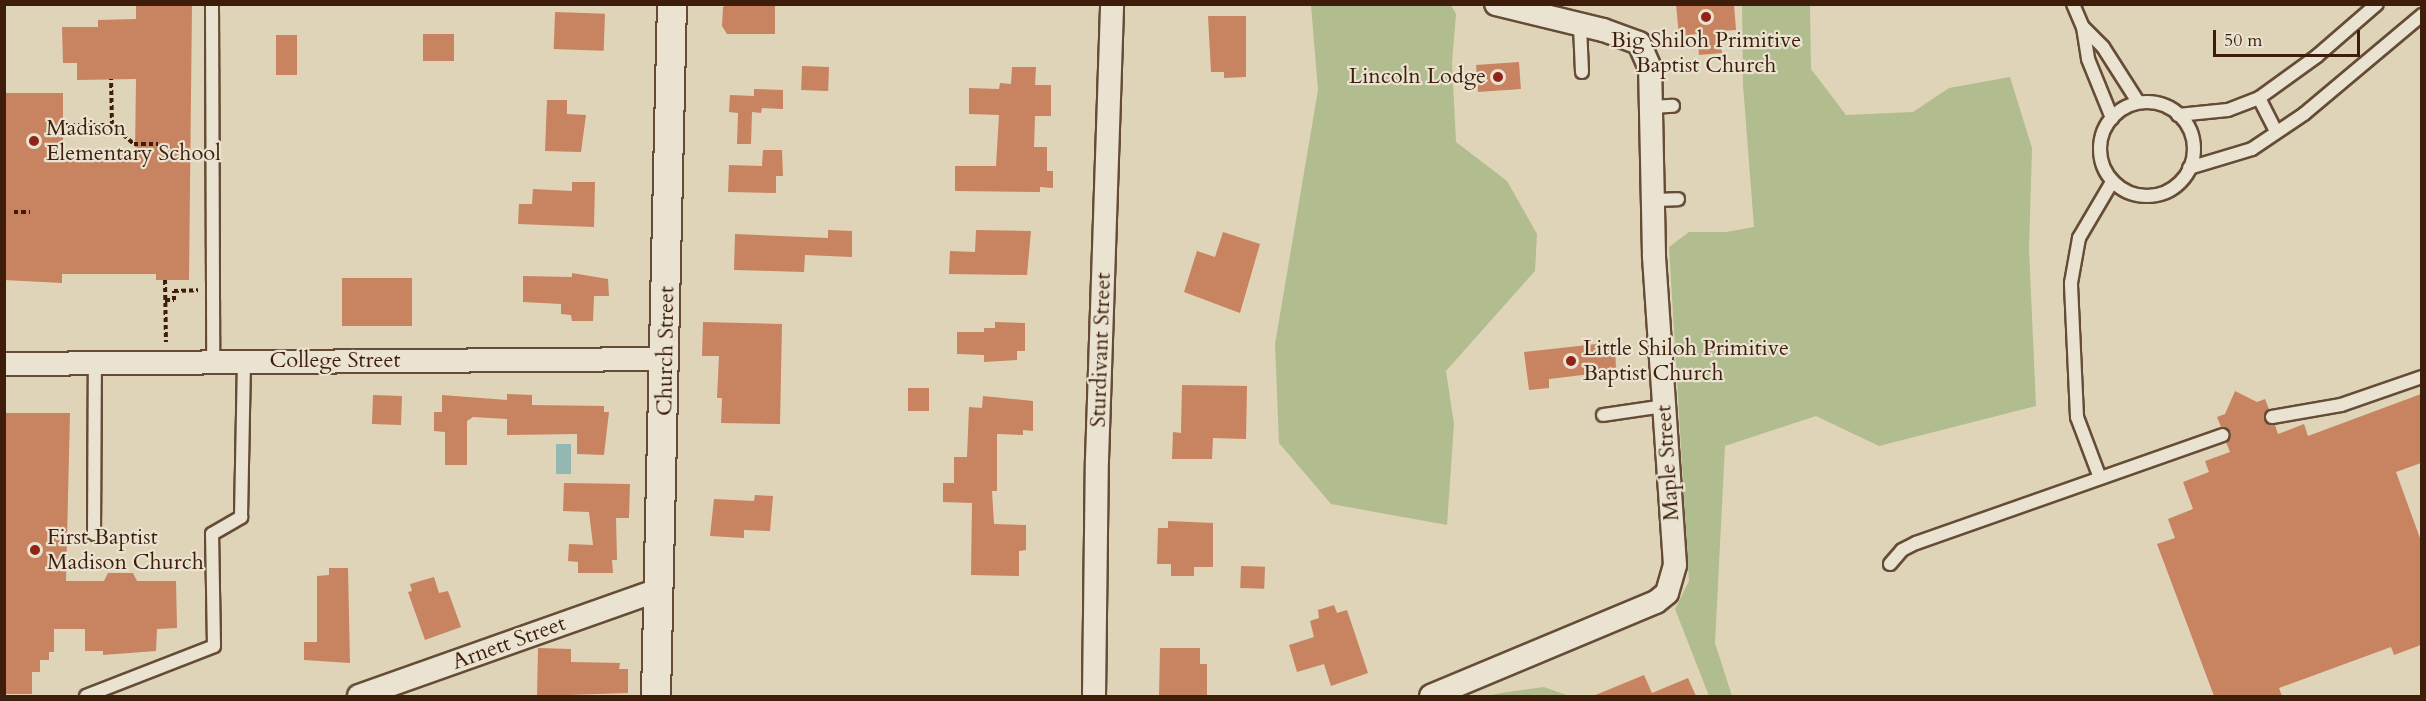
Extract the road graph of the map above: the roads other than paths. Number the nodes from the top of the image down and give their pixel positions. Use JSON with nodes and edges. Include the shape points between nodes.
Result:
{"nodes":[{"id":1,"x":212,"y":4,"type":"edge"},
{"id":2,"x":672,"y":4,"type":"edge"},
{"id":3,"x":1112,"y":4,"type":"edge"},
{"id":4,"x":1496,"y":4,"type":"edge"},
{"id":5,"x":2073,"y":4,"type":"edge"},
{"id":6,"x":2377,"y":4,"type":"edge"},
{"id":7,"x":2421,"y":15,"type":"edge"},
{"id":8,"x":1580,"y":26,"type":"junction"},
{"id":9,"x":2083,"y":27,"type":"junction"},
{"id":10,"x":1582,"y":72,"type":"dead end"},
{"id":11,"x":2259,"y":98,"type":"junction"},
{"id":12,"x":2138,"y":102,"type":"junction"},
{"id":13,"x":2178,"y":115,"type":"junction"},
{"id":14,"x":2112,"y":118,"type":"junction"},
{"id":15,"x":2276,"y":132,"type":"junction"},
{"id":16,"x":2189,"y":168,"type":"junction"},
{"id":17,"x":2112,"y":182,"type":"junction"},
{"id":18,"x":1678,"y":199,"type":"dead end"},
{"id":19,"x":1653,"y":200,"type":"junction"},
{"id":20,"x":665,"y":358,"type":"junction"},
{"id":21,"x":243,"y":362,"type":"junction"},
{"id":22,"x":213,"y":363,"type":"junction"},
{"id":23,"x":4,"y":364,"type":"edge"},
{"id":24,"x":94,"y":364,"type":"junction"},
{"id":25,"x":2421,"y":377,"type":"edge"},
{"id":26,"x":1664,"y":406,"type":"junction"},
{"id":27,"x":1603,"y":415,"type":"dead end"},
{"id":28,"x":2272,"y":417,"type":"dead end"},
{"id":29,"x":2223,"y":435,"type":"dead end"},
{"id":30,"x":2100,"y":478,"type":"junction"},
{"id":31,"x":94,"y":534,"type":"dead end"},
{"id":32,"x":1890,"y":564,"type":"dead end"},
{"id":33,"x":659,"y":590,"type":"junction"},
{"id":34,"x":86,"y":696,"type":"edge"},
{"id":35,"x":359,"y":696,"type":"edge"},
{"id":36,"x":656,"y":696,"type":"edge"},
{"id":37,"x":1094,"y":696,"type":"edge"},
{"id":38,"x":1431,"y":696,"type":"edge"}],
"edges":[{"from":1,"to":22,"type":"lane"},
{"from":2,"to":20,"type":"street","name":"Church Street"},
{"from":3,"to":37,"type":"street","name":"Sturdivant Street","via":[[1097,460]]},
{"from":4,"to":8,"type":"street","name":"Maple Street"},
{"from":5,"to":9,"type":"lane"},
{"from":6,"to":11,"type":"lane","via":[[2308,64]]},
{"from":7,"to":15,"type":"lane","via":[[2304,114]]},
{"from":8,"to":10,"type":"lane"},
{"from":8,"to":19,"type":"street","name":"Maple Street","via":[[1639,44],[1650,68],[1662,106]]},
{"from":9,"to":12,"type":"lane","via":[[2103,47]]},
{"from":9,"to":14,"type":"lane","via":[[2088,59]]},
{"from":11,"to":13,"type":"lane","via":[[2228,110]]},
{"from":11,"to":15,"type":"lane"},
{"from":12,"to":13,"type":"lane","via":[[2157,103]]},
{"from":12,"to":14,"type":"lane"},
{"from":13,"to":16,"type":"lane","via":[[2193,140]]},
{"from":14,"to":17,"type":"lane","via":[[2100,139],[2100,157]]},
{"from":15,"to":16,"type":"lane","via":[[2252,149]]},
{"from":16,"to":17,"type":"lane","via":[[2172,188],[2155,195],[2137,195]]},
{"from":17,"to":30,"type":"lane","via":[[2079,238],[2071,283],[2078,417]]},
{"from":18,"to":19,"type":"lane"},
{"from":19,"to":26,"type":"street","name":"Maple Street"},
{"from":20,"to":21,"type":"street","name":"College Street"},
{"from":20,"to":33,"type":"street","name":"Church Street"},
{"from":21,"to":22,"type":"street","name":"College Street"},
{"from":21,"to":34,"type":"lane","via":[[241,517],[212,534],[214,646]]},
{"from":22,"to":24,"type":"street","name":"College Street"},
{"from":23,"to":24,"type":"street","name":"College Street"},
{"from":24,"to":31,"type":"lane"},
{"from":25,"to":28,"type":"lane","via":[[2342,405]]},
{"from":26,"to":27,"type":"lane"},
{"from":26,"to":38,"type":"street","name":"Maple Street","via":[[1675,565],[1667,593],[1635,613]]},
{"from":29,"to":30,"type":"lane"},
{"from":30,"to":32,"type":"lane","via":[[1916,543],[1902,550]]},
{"from":33,"to":35,"type":"street","name":"Arnett Street"},
{"from":33,"to":36,"type":"street","name":"Church Street"}]}
